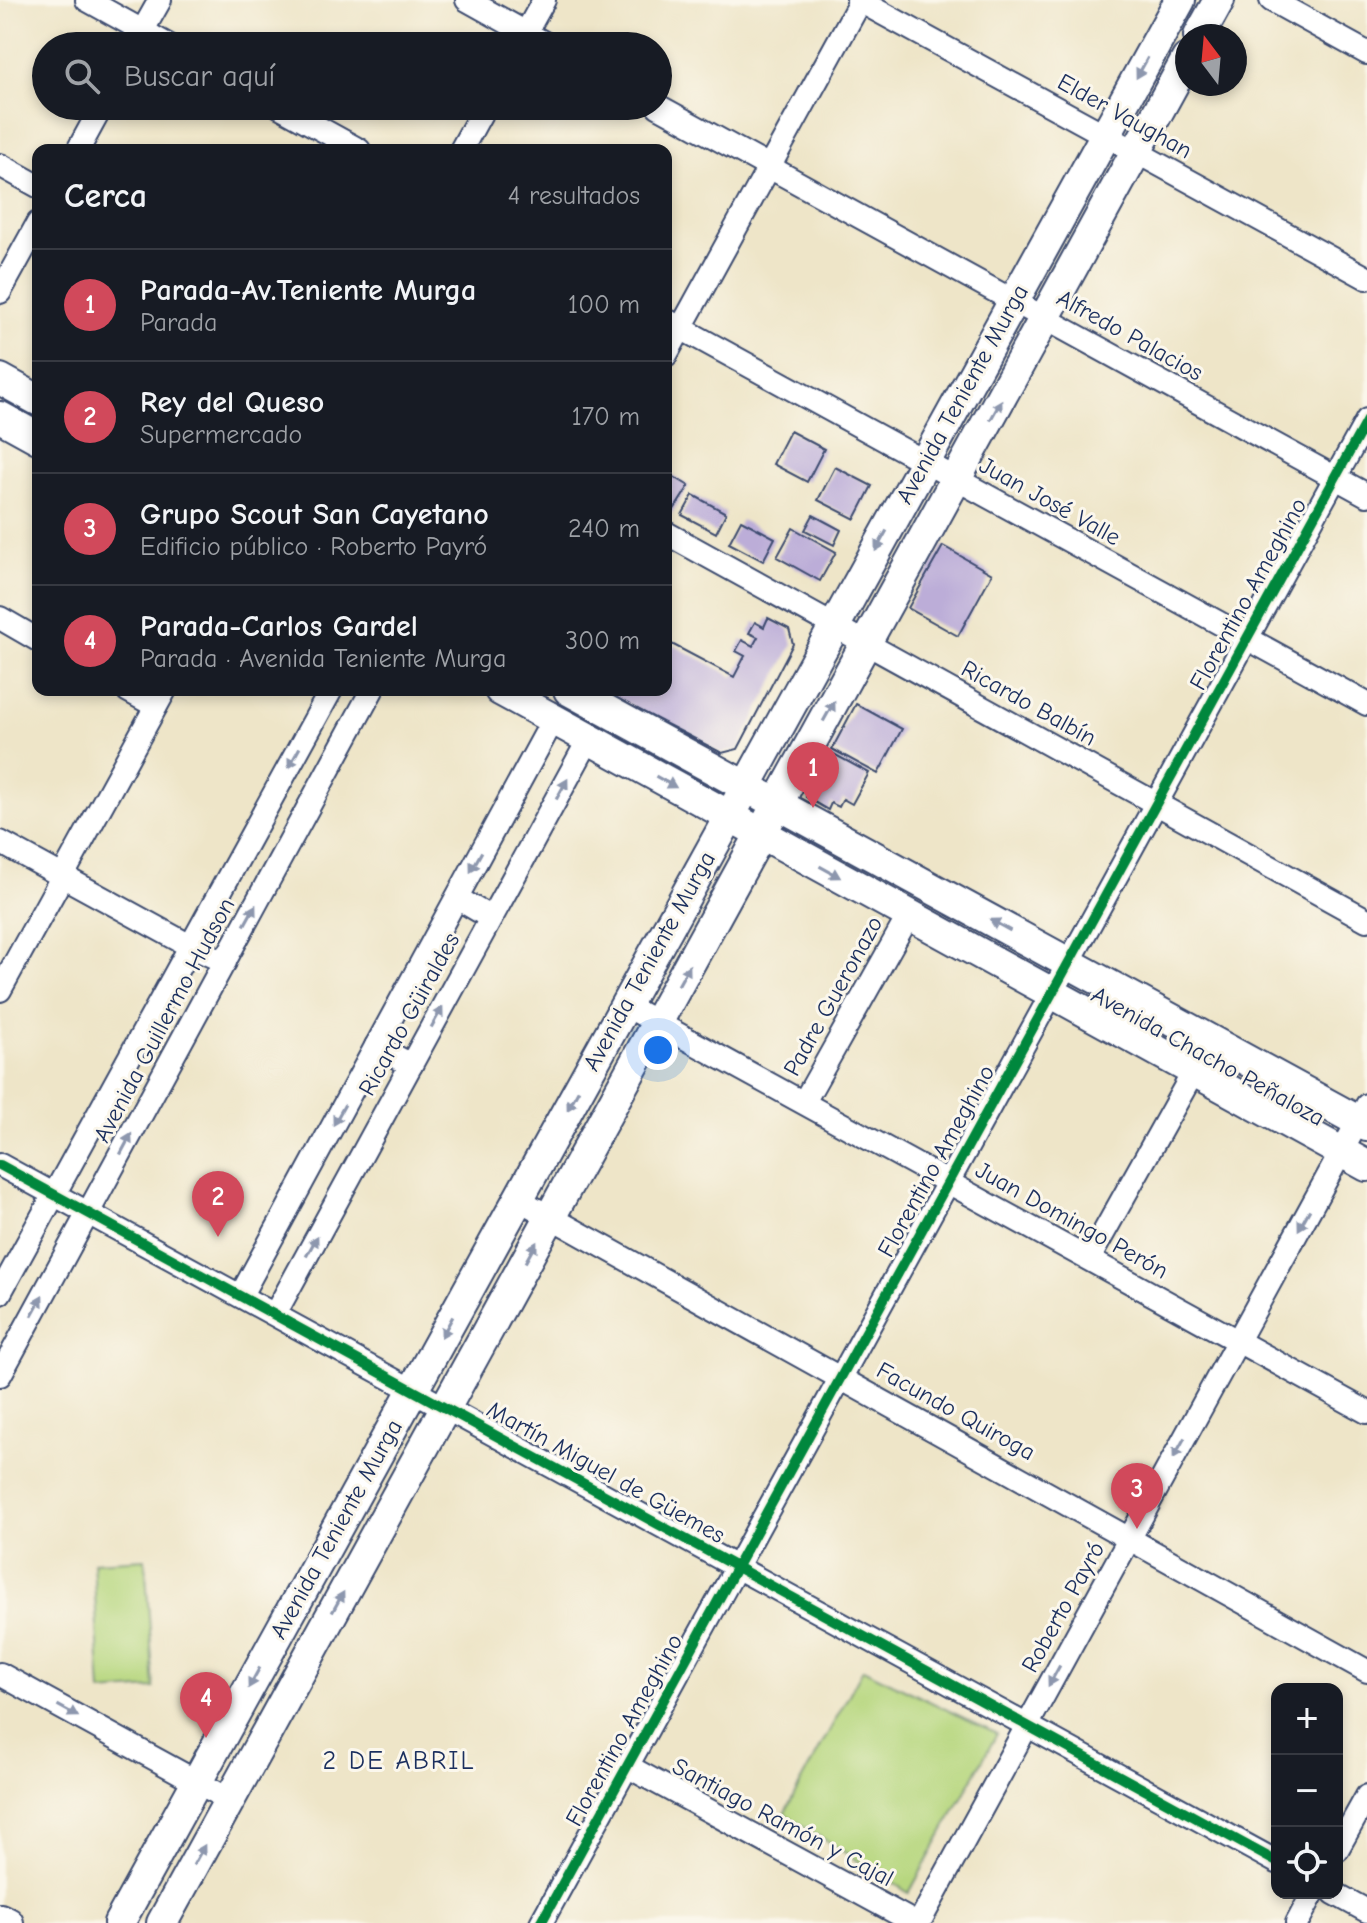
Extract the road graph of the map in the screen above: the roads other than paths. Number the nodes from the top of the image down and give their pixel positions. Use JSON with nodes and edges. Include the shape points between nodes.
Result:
{"nodes":[{"id":1,"x":87,"y":0,"type":"edge"},
{"id":2,"x":160,"y":0,"type":"edge"},
{"id":3,"x":467,"y":0,"type":"edge"},
{"id":4,"x":544,"y":0,"type":"edge"},
{"id":5,"x":1180,"y":0,"type":"edge"},
{"id":6,"x":1219,"y":0,"type":"edge"},
{"id":7,"x":1271,"y":0,"type":"edge"},
{"id":8,"x":860,"y":1,"type":"edge"},
{"id":9,"x":1206,"y":24,"type":"edge"},
{"id":10,"x":130,"y":32,"type":"edge"},
{"id":11,"x":141,"y":32,"type":"edge"},
{"id":12,"x":512,"y":32,"type":"edge"},
{"id":13,"x":526,"y":32,"type":"edge"},
{"id":14,"x":1367,"y":53,"type":"edge"},
{"id":15,"x":1175,"y":81,"type":"edge"},
{"id":16,"x":672,"y":114,"type":"edge"},
{"id":17,"x":94,"y":120,"type":"edge"},
{"id":18,"x":304,"y":120,"type":"edge"},
{"id":19,"x":477,"y":120,"type":"edge"},
{"id":20,"x":1106,"y":135,"type":"junction"},
{"id":21,"x":81,"y":144,"type":"edge"},
{"id":22,"x":348,"y":144,"type":"edge"},
{"id":23,"x":464,"y":144,"type":"edge"},
{"id":24,"x":1136,"y":152,"type":"junction"},
{"id":25,"x":0,"y":165,"type":"edge"},
{"id":26,"x":770,"y":167,"type":"junction"},
{"id":27,"x":32,"y":183,"type":"edge"},
{"id":28,"x":32,"y":234,"type":"edge"},
{"id":29,"x":1367,"y":278,"type":"edge"},
{"id":30,"x":0,"y":292,"type":"edge"},
{"id":31,"x":1014,"y":301,"type":"junction"},
{"id":32,"x":1046,"y":319,"type":"junction"},
{"id":33,"x":674,"y":324,"type":"edge"},
{"id":34,"x":0,"y":379,"type":"edge"},
{"id":35,"x":32,"y":397,"type":"edge"},
{"id":36,"x":0,"y":417,"type":"edge"},
{"id":37,"x":1367,"y":420,"type":"edge"},
{"id":38,"x":32,"y":435,"type":"edge"},
{"id":39,"x":925,"y":461,"type":"junction"},
{"id":40,"x":1335,"y":478,"type":"junction"},
{"id":41,"x":957,"y":479,"type":"junction"},
{"id":42,"x":1367,"y":495,"type":"edge"},
{"id":43,"x":672,"y":536,"type":"edge"},
{"id":44,"x":0,"y":618,"type":"edge"},
{"id":45,"x":834,"y":625,"type":"junction"},
{"id":46,"x":32,"y":637,"type":"edge"},
{"id":47,"x":1247,"y":638,"type":"junction"},
{"id":48,"x":867,"y":643,"type":"junction"},
{"id":49,"x":328,"y":696,"type":"edge"},
{"id":50,"x":369,"y":696,"type":"edge"},
{"id":51,"x":511,"y":696,"type":"edge"},
{"id":52,"x":580,"y":696,"type":"edge"},
{"id":53,"x":160,"y":698,"type":"edge"},
{"id":54,"x":1367,"y":704,"type":"edge"},
{"id":55,"x":553,"y":720,"type":"junction"},
{"id":56,"x":589,"y":739,"type":"junction"},
{"id":57,"x":745,"y":786,"type":"junction"},
{"id":58,"x":1156,"y":803,"type":"junction"},
{"id":59,"x":778,"y":804,"type":"junction"},
{"id":60,"x":729,"y":816,"type":"junction"},
{"id":61,"x":762,"y":834,"type":"junction"},
{"id":62,"x":0,"y":842,"type":"edge"},
{"id":63,"x":62,"y":877,"type":"junction"},
{"id":64,"x":457,"y":898,"type":"junction"},
{"id":65,"x":909,"y":915,"type":"junction"},
{"id":66,"x":491,"y":918,"type":"junction"},
{"id":67,"x":1367,"y":920,"type":"edge"},
{"id":68,"x":190,"y":946,"type":"junction"},
{"id":69,"x":225,"y":962,"type":"junction"},
{"id":70,"x":1068,"y":963,"type":"junction"},
{"id":71,"x":0,"y":990,"type":"edge"},
{"id":72,"x":1052,"y":993,"type":"junction"},
{"id":73,"x":625,"y":1005,"type":"junction"},
{"id":74,"x":658,"y":1022,"type":"junction"},
{"id":75,"x":376,"y":1046,"type":"junction"},
{"id":76,"x":411,"y":1065,"type":"junction"},
{"id":77,"x":1194,"y":1071,"type":"junction"},
{"id":78,"x":804,"y":1102,"type":"junction"},
{"id":79,"x":1364,"y":1118,"type":"edge"},
{"id":80,"x":1354,"y":1159,"type":"edge"},
{"id":81,"x":0,"y":1165,"type":"edge"},
{"id":82,"x":948,"y":1181,"type":"junction"},
{"id":83,"x":54,"y":1194,"type":"junction"},
{"id":84,"x":518,"y":1199,"type":"junction"},
{"id":85,"x":89,"y":1212,"type":"junction"},
{"id":86,"x":551,"y":1217,"type":"junction"},
{"id":87,"x":1089,"y":1259,"type":"junction"},
{"id":88,"x":0,"y":1293,"type":"edge"},
{"id":89,"x":241,"y":1295,"type":"junction"},
{"id":90,"x":275,"y":1314,"type":"junction"},
{"id":91,"x":1238,"y":1341,"type":"junction"},
{"id":92,"x":0,"y":1375,"type":"edge"},
{"id":93,"x":840,"y":1377,"type":"junction"},
{"id":94,"x":413,"y":1389,"type":"junction"},
{"id":95,"x":446,"y":1407,"type":"junction"},
{"id":96,"x":1367,"y":1412,"type":"edge"},
{"id":97,"x":1130,"y":1538,"type":"junction"},
{"id":98,"x":737,"y":1566,"type":"junction"},
{"id":99,"x":1367,"y":1671,"type":"edge"},
{"id":100,"x":0,"y":1674,"type":"edge"},
{"id":101,"x":1027,"y":1725,"type":"junction"},
{"id":102,"x":627,"y":1766,"type":"junction"},
{"id":103,"x":197,"y":1782,"type":"junction"},
{"id":104,"x":1367,"y":1796,"type":"edge"},
{"id":105,"x":230,"y":1800,"type":"junction"},
{"id":106,"x":1343,"y":1839,"type":"edge"},
{"id":107,"x":1271,"y":1859,"type":"edge"},
{"id":108,"x":1343,"y":1898,"type":"edge"},
{"id":109,"x":1310,"y":1899,"type":"edge"},
{"id":110,"x":1367,"y":1911,"type":"edge"},
{"id":111,"x":0,"y":1919,"type":"edge"},
{"id":112,"x":8,"y":1923,"type":"edge"},
{"id":113,"x":119,"y":1923,"type":"edge"},
{"id":114,"x":162,"y":1923,"type":"edge"},
{"id":115,"x":541,"y":1923,"type":"edge"},
{"id":116,"x":917,"y":1923,"type":"edge"},
{"id":117,"x":1297,"y":1923,"type":"edge"}],
"edges":[{"from":1,"to":10,"type":"street"},
{"from":2,"to":11,"type":"street"},
{"from":3,"to":12,"type":"street"},
{"from":4,"to":13,"type":"street"},
{"from":5,"to":20,"type":"main road","name":"Avenida Teniente Murga","one_way":true},
{"from":6,"to":9,"type":"main road"},
{"from":7,"to":14,"type":"street"},
{"from":8,"to":20,"type":"street","name":"Elder Vaughan"},
{"from":8,"to":26,"type":"street"},
{"from":15,"to":24,"type":"main road","name":"Avenida Teniente Murga"},
{"from":16,"to":26,"type":"street","name":"Alfredo Palacios"},
{"from":17,"to":21,"type":"street"},
{"from":18,"to":22,"type":"street"},
{"from":19,"to":23,"type":"street"},
{"from":20,"to":24,"type":"street","name":"Elder Vaughan"},
{"from":20,"to":31,"type":"main road","name":"Avenida Teniente Murga"},
{"from":24,"to":29,"type":"street","name":"Elder Vaughan"},
{"from":24,"to":32,"type":"main road","name":"Avenida Teniente Murga"},
{"from":25,"to":27,"type":"street"},
{"from":26,"to":31,"type":"street","name":"Alfredo Palacios"},
{"from":26,"to":33,"type":"street"},
{"from":28,"to":30,"type":"street"},
{"from":31,"to":32,"type":"street","name":"Alfredo Palacios"},
{"from":31,"to":39,"type":"main road","name":"Avenida Teniente Murga"},
{"from":32,"to":40,"type":"street","name":"Alfredo Palacios"},
{"from":41,"to":32,"type":"main road","name":"Avenida Teniente Murga","one_way":true},
{"from":33,"to":39,"type":"street","name":"Juan José Valle"},
{"from":34,"to":35,"type":"main road"},
{"from":36,"to":38,"type":"main road"},
{"from":37,"to":40,"type":"street","name":"Florentino Ameghino"},
{"from":39,"to":41,"type":"street","name":"Juan José Valle"},
{"from":39,"to":45,"type":"main road","name":"Avenida Teniente Murga","one_way":true},
{"from":40,"to":42,"type":"street","name":"Alfredo Palacios"},
{"from":40,"to":47,"type":"street","name":"Florentino Ameghino"},
{"from":41,"to":47,"type":"street","name":"Juan José Valle"},
{"from":41,"to":48,"type":"main road","name":"Avenida Teniente Murga"},
{"from":43,"to":45,"type":"street","name":"Ricardo Balbín"},
{"from":44,"to":46,"type":"street"},
{"from":45,"to":48,"type":"street","name":"Ricardo Balbín"},
{"from":45,"to":57,"type":"main road","name":"Avenida Teniente Murga"},
{"from":47,"to":54,"type":"street","name":"Juan José Valle"},
{"from":47,"to":58,"type":"street","name":"Florentino Ameghino"},
{"from":48,"to":58,"type":"street","name":"Ricardo Balbín"},
{"from":59,"to":48,"type":"main road","name":"Avenida Teniente Murga","one_way":true},
{"from":49,"to":68,"type":"street","name":"Avenida Guillermo Hudson","one_way":true},
{"from":69,"to":50,"type":"street","name":"Avenida Guillermo Hudson","one_way":true},
{"from":51,"to":55,"type":"main road","name":"Avenida Chacho Peñaloza"},
{"from":52,"to":57,"type":"main road","name":"Avenida Chacho Peñaloza"},
{"from":53,"to":63,"type":"street"},
{"from":55,"to":56,"type":"main road","name":"Avenida Chacho Peñaloza"},
{"from":55,"to":64,"type":"street","name":"Ricardo Güiraldes","one_way":true},
{"from":56,"to":60,"type":"main road","name":"Avenida Chacho Peñaloza","one_way":true},
{"from":66,"to":56,"type":"street","name":"Ricardo Güiraldes","one_way":true},
{"from":57,"to":59,"type":"main road","name":"Avenida Chacho Peñaloza"},
{"from":57,"to":60,"type":"main road","name":"Avenida Teniente Murga"},
{"from":58,"to":67,"type":"street","name":"Ricardo Balbín"},
{"from":58,"to":70,"type":"street","name":"Florentino Ameghino"},
{"from":59,"to":61,"type":"main road","name":"Avenida Teniente Murga"},
{"from":70,"to":59,"type":"main road","name":"Avenida Chacho Peñaloza","one_way":true},
{"from":60,"to":61,"type":"main road","name":"Avenida Chacho Peñaloza"},
{"from":60,"to":73,"type":"main road","name":"Avenida Teniente Murga"},
{"from":61,"to":65,"type":"main road","name":"Avenida Chacho Peñaloza","one_way":true},
{"from":74,"to":61,"type":"main road","name":"Avenida Teniente Murga","one_way":true},
{"from":62,"to":63,"type":"street"},
{"from":63,"to":68,"type":"street"},
{"from":63,"to":71,"type":"street"},
{"from":64,"to":66,"type":"street"},
{"from":64,"to":75,"type":"street","name":"Ricardo Güiraldes"},
{"from":65,"to":72,"type":"main road","name":"Avenida Chacho Peñaloza"},
{"from":65,"to":78,"type":"street","name":"Padre Gueronazo"},
{"from":76,"to":66,"type":"street","name":"Ricardo Güiraldes","one_way":true},
{"from":68,"to":69,"type":"street"},
{"from":68,"to":83,"type":"street","name":"Avenida Guillermo Hudson"},
{"from":85,"to":69,"type":"street","name":"Avenida Guillermo Hudson","one_way":true},
{"from":70,"to":72,"type":"street","name":"Florentino Ameghino"},
{"from":70,"to":79,"type":"main road","name":"Avenida Chacho Peñaloza"},
{"from":72,"to":77,"type":"main road","name":"Avenida Chacho Peñaloza"},
{"from":72,"to":82,"type":"street","name":"Florentino Ameghino"},
{"from":73,"to":74,"type":"street","name":"Juan Domingo Perón"},
{"from":73,"to":84,"type":"main road","name":"Avenida Teniente Murga","one_way":true},
{"from":74,"to":78,"type":"street","name":"Juan Domingo Perón"},
{"from":74,"to":86,"type":"main road","name":"Avenida Teniente Murga"},
{"from":75,"to":76,"type":"street"},
{"from":75,"to":89,"type":"street","name":"Ricardo Güiraldes","one_way":true},
{"from":90,"to":76,"type":"street","name":"Ricardo Güiraldes","one_way":true},
{"from":77,"to":80,"type":"main road","name":"Avenida Chacho Peñaloza"},
{"from":77,"to":87,"type":"street"},
{"from":78,"to":82,"type":"street","name":"Juan Domingo Perón"},
{"from":79,"to":80,"type":"street","name":"Roberto Payró"},
{"from":80,"to":91,"type":"street","name":"Roberto Payró","one_way":true},
{"from":81,"to":83,"type":"street","name":"Martín Miguel de Güemes"},
{"from":82,"to":87,"type":"street","name":"Juan Domingo Perón"},
{"from":82,"to":93,"type":"street","name":"Florentino Ameghino"},
{"from":83,"to":85,"type":"street","name":"Martín Miguel de Güemes"},
{"from":83,"to":88,"type":"street","name":"Avenida Guillermo Hudson"},
{"from":84,"to":86,"type":"street","name":"Facundo Quiroga"},
{"from":84,"to":94,"type":"main road","name":"Avenida Teniente Murga","one_way":true},
{"from":85,"to":89,"type":"street","name":"Martín Miguel de Güemes"},
{"from":92,"to":85,"type":"street","name":"Avenida Guillermo Hudson","one_way":true},
{"from":86,"to":93,"type":"street","name":"Facundo Quiroga"},
{"from":95,"to":86,"type":"main road","name":"Avenida Teniente Murga","one_way":true},
{"from":87,"to":91,"type":"street","name":"Juan Domingo Perón"},
{"from":89,"to":90,"type":"street","name":"Martín Miguel de Güemes"},
{"from":90,"to":94,"type":"street","name":"Martín Miguel de Güemes"},
{"from":91,"to":96,"type":"street","name":"Juan Domingo Perón"},
{"from":91,"to":97,"type":"street","name":"Roberto Payró","one_way":true},
{"from":93,"to":97,"type":"street","name":"Facundo Quiroga"},
{"from":93,"to":98,"type":"street","name":"Florentino Ameghino"},
{"from":94,"to":95,"type":"street","name":"Martín Miguel de Güemes"},
{"from":94,"to":103,"type":"main road","name":"Avenida Teniente Murga","one_way":true},
{"from":95,"to":98,"type":"street","name":"Martín Miguel de Güemes"},
{"from":105,"to":95,"type":"main road","name":"Avenida Teniente Murga","one_way":true},
{"from":97,"to":99,"type":"street","name":"Facundo Quiroga"},
{"from":97,"to":101,"type":"street","name":"Roberto Payró","one_way":true},
{"from":98,"to":101,"type":"street","name":"Martín Miguel de Güemes"},
{"from":98,"to":102,"type":"street","name":"Florentino Ameghino"},
{"from":100,"to":103,"type":"street","one_way":true},
{"from":101,"to":107,"type":"street","name":"Martín Miguel de Güemes"},
{"from":101,"to":116,"type":"street","name":"Roberto Payró"},
{"from":102,"to":115,"type":"street","name":"Florentino Ameghino"},
{"from":102,"to":116,"type":"street","name":"Santiago Ramón y Cajal"},
{"from":103,"to":105,"type":"street"},
{"from":103,"to":113,"type":"main road","name":"Avenida Teniente Murga"},
{"from":104,"to":106,"type":"street"},
{"from":114,"to":105,"type":"main road","name":"Avenida Teniente Murga","one_way":true},
{"from":108,"to":110,"type":"street"},
{"from":109,"to":117,"type":"street"},
{"from":111,"to":112,"type":"main road"}]}
